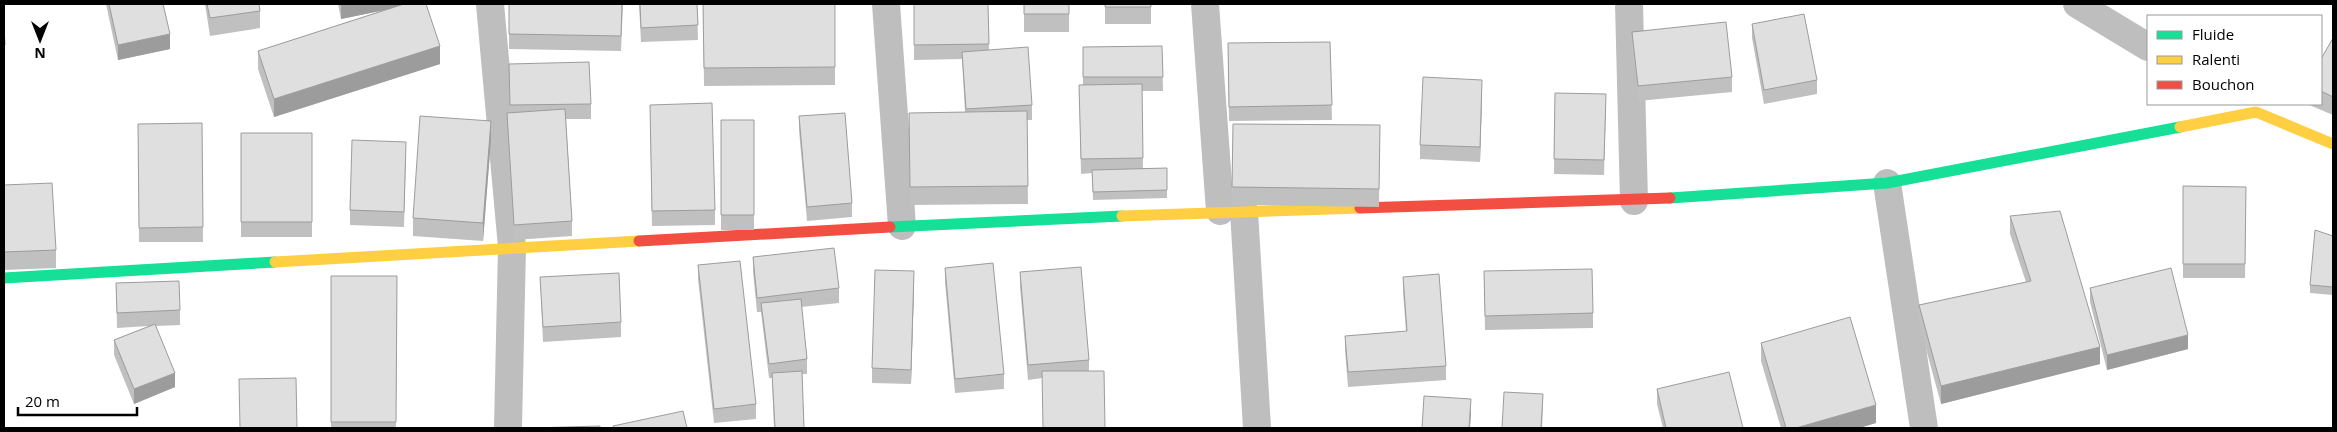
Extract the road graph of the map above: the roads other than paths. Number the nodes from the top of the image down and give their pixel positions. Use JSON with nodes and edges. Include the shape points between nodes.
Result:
{"nodes":[{"id":1,"x":490,"y":4,"type":"edge"},
{"id":2,"x":886,"y":4,"type":"edge"},
{"id":3,"x":1205,"y":4,"type":"edge"},
{"id":4,"x":1629,"y":4,"type":"edge"},
{"id":5,"x":2077,"y":4,"type":"edge"},
{"id":6,"x":2147,"y":46,"type":"edge"},
{"id":7,"x":2250,"y":108,"type":"edge"},
{"id":8,"x":2333,"y":144,"type":"edge"},
{"id":9,"x":1886,"y":183,"type":"junction"},
{"id":10,"x":1634,"y":201,"type":"junction"},
{"id":11,"x":1232,"y":212,"type":"junction"},
{"id":12,"x":902,"y":226,"type":"junction"},
{"id":13,"x":512,"y":248,"type":"junction"},
{"id":14,"x":4,"y":278,"type":"edge"},
{"id":15,"x":508,"y":428,"type":"edge"},
{"id":16,"x":1257,"y":428,"type":"edge"},
{"id":17,"x":1924,"y":428,"type":"edge"}],
"edges":[{"from":1,"to":13,"type":"street"},
{"from":2,"to":12,"type":"street"},
{"from":3,"to":11,"type":"street"},
{"from":4,"to":10,"type":"street"},
{"from":5,"to":6,"type":"street"},
{"from":7,"to":8,"type":"street"},
{"from":7,"to":9,"type":"street"},
{"from":9,"to":10,"type":"street"},
{"from":9,"to":17,"type":"street"},
{"from":10,"to":11,"type":"street"},
{"from":11,"to":12,"type":"street"},
{"from":11,"to":16,"type":"street"},
{"from":12,"to":13,"type":"street"},
{"from":13,"to":14,"type":"street"},
{"from":13,"to":15,"type":"street"}]}
